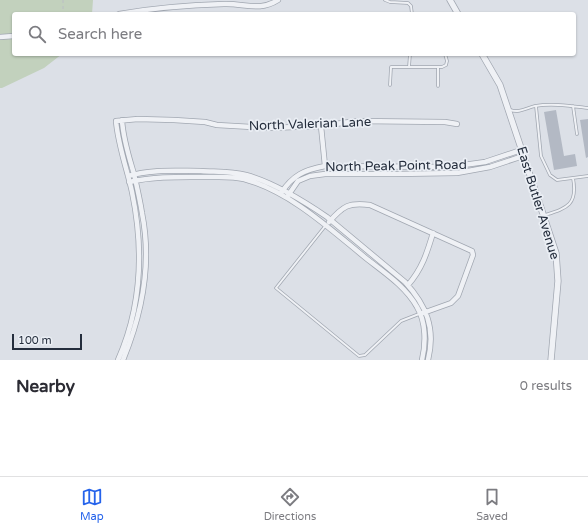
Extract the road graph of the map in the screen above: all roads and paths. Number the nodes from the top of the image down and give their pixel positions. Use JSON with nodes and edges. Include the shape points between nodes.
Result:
{"nodes":[{"id":1,"x":63,"y":0,"type":"edge"},
{"id":2,"x":278,"y":0,"type":"edge"},
{"id":3,"x":385,"y":0,"type":"edge"},
{"id":4,"x":450,"y":0,"type":"edge"},
{"id":5,"x":63,"y":12,"type":"edge"},
{"id":6,"x":132,"y":12,"type":"edge"},
{"id":7,"x":412,"y":12,"type":"edge"},
{"id":8,"x":457,"y":12,"type":"edge"},
{"id":9,"x":12,"y":36,"type":"edge"},
{"id":10,"x":0,"y":37,"type":"edge"},
{"id":11,"x":410,"y":56,"type":"edge"},
{"id":12,"x":446,"y":56,"type":"edge"},
{"id":13,"x":483,"y":56,"type":"edge"},
{"id":14,"x":409,"y":67,"type":"junction"},
{"id":15,"x":438,"y":68,"type":"junction"},
{"id":16,"x":390,"y":85,"type":"dead end"},
{"id":17,"x":438,"y":86,"type":"dead end"},
{"id":18,"x":536,"y":106,"type":"junction"},
{"id":19,"x":573,"y":106,"type":"junction"},
{"id":20,"x":588,"y":108,"type":"edge"},
{"id":21,"x":508,"y":109,"type":"junction"},
{"id":22,"x":517,"y":112,"type":"junction"},
{"id":23,"x":122,"y":120,"type":"junction"},
{"id":24,"x":511,"y":120,"type":"junction"},
{"id":25,"x":457,"y":124,"type":"dead end"},
{"id":26,"x":321,"y":126,"type":"junction"},
{"id":27,"x":577,"y":134,"type":"dead end"},
{"id":28,"x":522,"y":153,"type":"junction"},
{"id":29,"x":325,"y":166,"type":"junction"},
{"id":30,"x":134,"y":174,"type":"junction"},
{"id":31,"x":128,"y":176,"type":"junction"},
{"id":32,"x":588,"y":176,"type":"edge"},
{"id":33,"x":573,"y":178,"type":"junction"},
{"id":34,"x":135,"y":181,"type":"junction"},
{"id":35,"x":129,"y":182,"type":"junction"},
{"id":36,"x":281,"y":193,"type":"junction"},
{"id":37,"x":287,"y":196,"type":"junction"},
{"id":38,"x":543,"y":216,"type":"junction"},
{"id":39,"x":329,"y":222,"type":"junction"},
{"id":40,"x":433,"y":233,"type":"junction"},
{"id":41,"x":408,"y":285,"type":"junction"},
{"id":42,"x":426,"y":312,"type":"junction"},
{"id":43,"x":420,"y":314,"type":"junction"},
{"id":44,"x":118,"y":360,"type":"edge"},
{"id":45,"x":123,"y":360,"type":"edge"},
{"id":46,"x":422,"y":360,"type":"edge"},
{"id":47,"x":428,"y":360,"type":"edge"},
{"id":48,"x":551,"y":360,"type":"edge"}],
"edges":[{"from":1,"to":5,"type":"path"},
{"from":2,"to":6,"type":"street","via":[[265,6],[224,4]]},
{"from":3,"to":7,"type":"lane","via":[[408,3]]},
{"from":4,"to":8,"type":"street"},
{"from":9,"to":10,"type":"street"},
{"from":11,"to":14,"type":"lane"},
{"from":12,"to":15,"type":"lane","via":[[446,65]]},
{"from":13,"to":21,"type":"street","name":"East Butler Avenue","via":[[500,84]]},
{"from":14,"to":15,"type":"lane"},
{"from":14,"to":16,"type":"lane","via":[[391,67]]},
{"from":15,"to":17,"type":"lane"},
{"from":18,"to":19,"type":"lane"},
{"from":18,"to":22,"type":"lane"},
{"from":18,"to":33,"type":"lane","via":[[542,161],[554,180]]},
{"from":19,"to":20,"type":"lane"},
{"from":19,"to":27,"type":"lane"},
{"from":21,"to":22,"type":"lane"},
{"from":21,"to":24,"type":"street","name":"East Butler Avenue"},
{"from":22,"to":24,"type":"lane"},
{"from":23,"to":26,"type":"street","name":"North Valerian Lane","via":[[174,120],[270,128]]},
{"from":23,"to":30,"type":"street"},
{"from":23,"to":31,"type":"street","name":"North Valerian Lane","via":[[116,121]]},
{"from":24,"to":28,"type":"street","name":"East Butler Avenue"},
{"from":25,"to":26,"type":"street","name":"North Valerian Lane","via":[[357,121]]},
{"from":26,"to":29,"type":"street"},
{"from":28,"to":29,"type":"street","name":"North Peak Point Road","via":[[450,167]]},
{"from":28,"to":37,"type":"street","name":"North Peak Point Road","via":[[490,168],[457,173],[310,176],[298,181]]},
{"from":28,"to":38,"type":"street","name":"East Butler Avenue"},
{"from":29,"to":36,"type":"street","name":"North Peak Point Road","via":[[302,172]]},
{"from":30,"to":31,"type":"street"},
{"from":30,"to":34,"type":"street"},
{"from":30,"to":36,"type":"street","via":[[162,171],[223,172],[246,175]]},
{"from":31,"to":35,"type":"street"},
{"from":32,"to":33,"type":"lane"},
{"from":33,"to":38,"type":"lane","via":[[575,193],[569,205]]},
{"from":34,"to":35,"type":"street"},
{"from":34,"to":36,"type":"street","via":[[153,178],[226,177],[243,179]]},
{"from":34,"to":45,"type":"street","via":[[143,215],[146,253],[144,286],[132,337]]},
{"from":35,"to":44,"type":"street","via":[[139,234],[140,272],[134,313]]},
{"from":36,"to":37,"type":"street"},
{"from":37,"to":39,"type":"street"},
{"from":38,"to":48,"type":"street","name":"East Butler Avenue","via":[[556,253],[558,281]]},
{"from":39,"to":40,"type":"street","via":[[347,205],[370,205]]},
{"from":39,"to":41,"type":"street"},
{"from":39,"to":43,"type":"street","via":[[399,284]]},
{"from":39,"to":43,"type":"lane","via":[[276,288],[359,356],[365,355],[401,321]]},
{"from":40,"to":41,"type":"street","via":[[418,273]]},
{"from":40,"to":42,"type":"street","via":[[472,251],[473,255],[458,296],[451,303]]},
{"from":41,"to":42,"type":"street"},
{"from":42,"to":43,"type":"street"},
{"from":42,"to":47,"type":"street","via":[[431,345]]},
{"from":43,"to":46,"type":"street","via":[[425,345]]}]}
